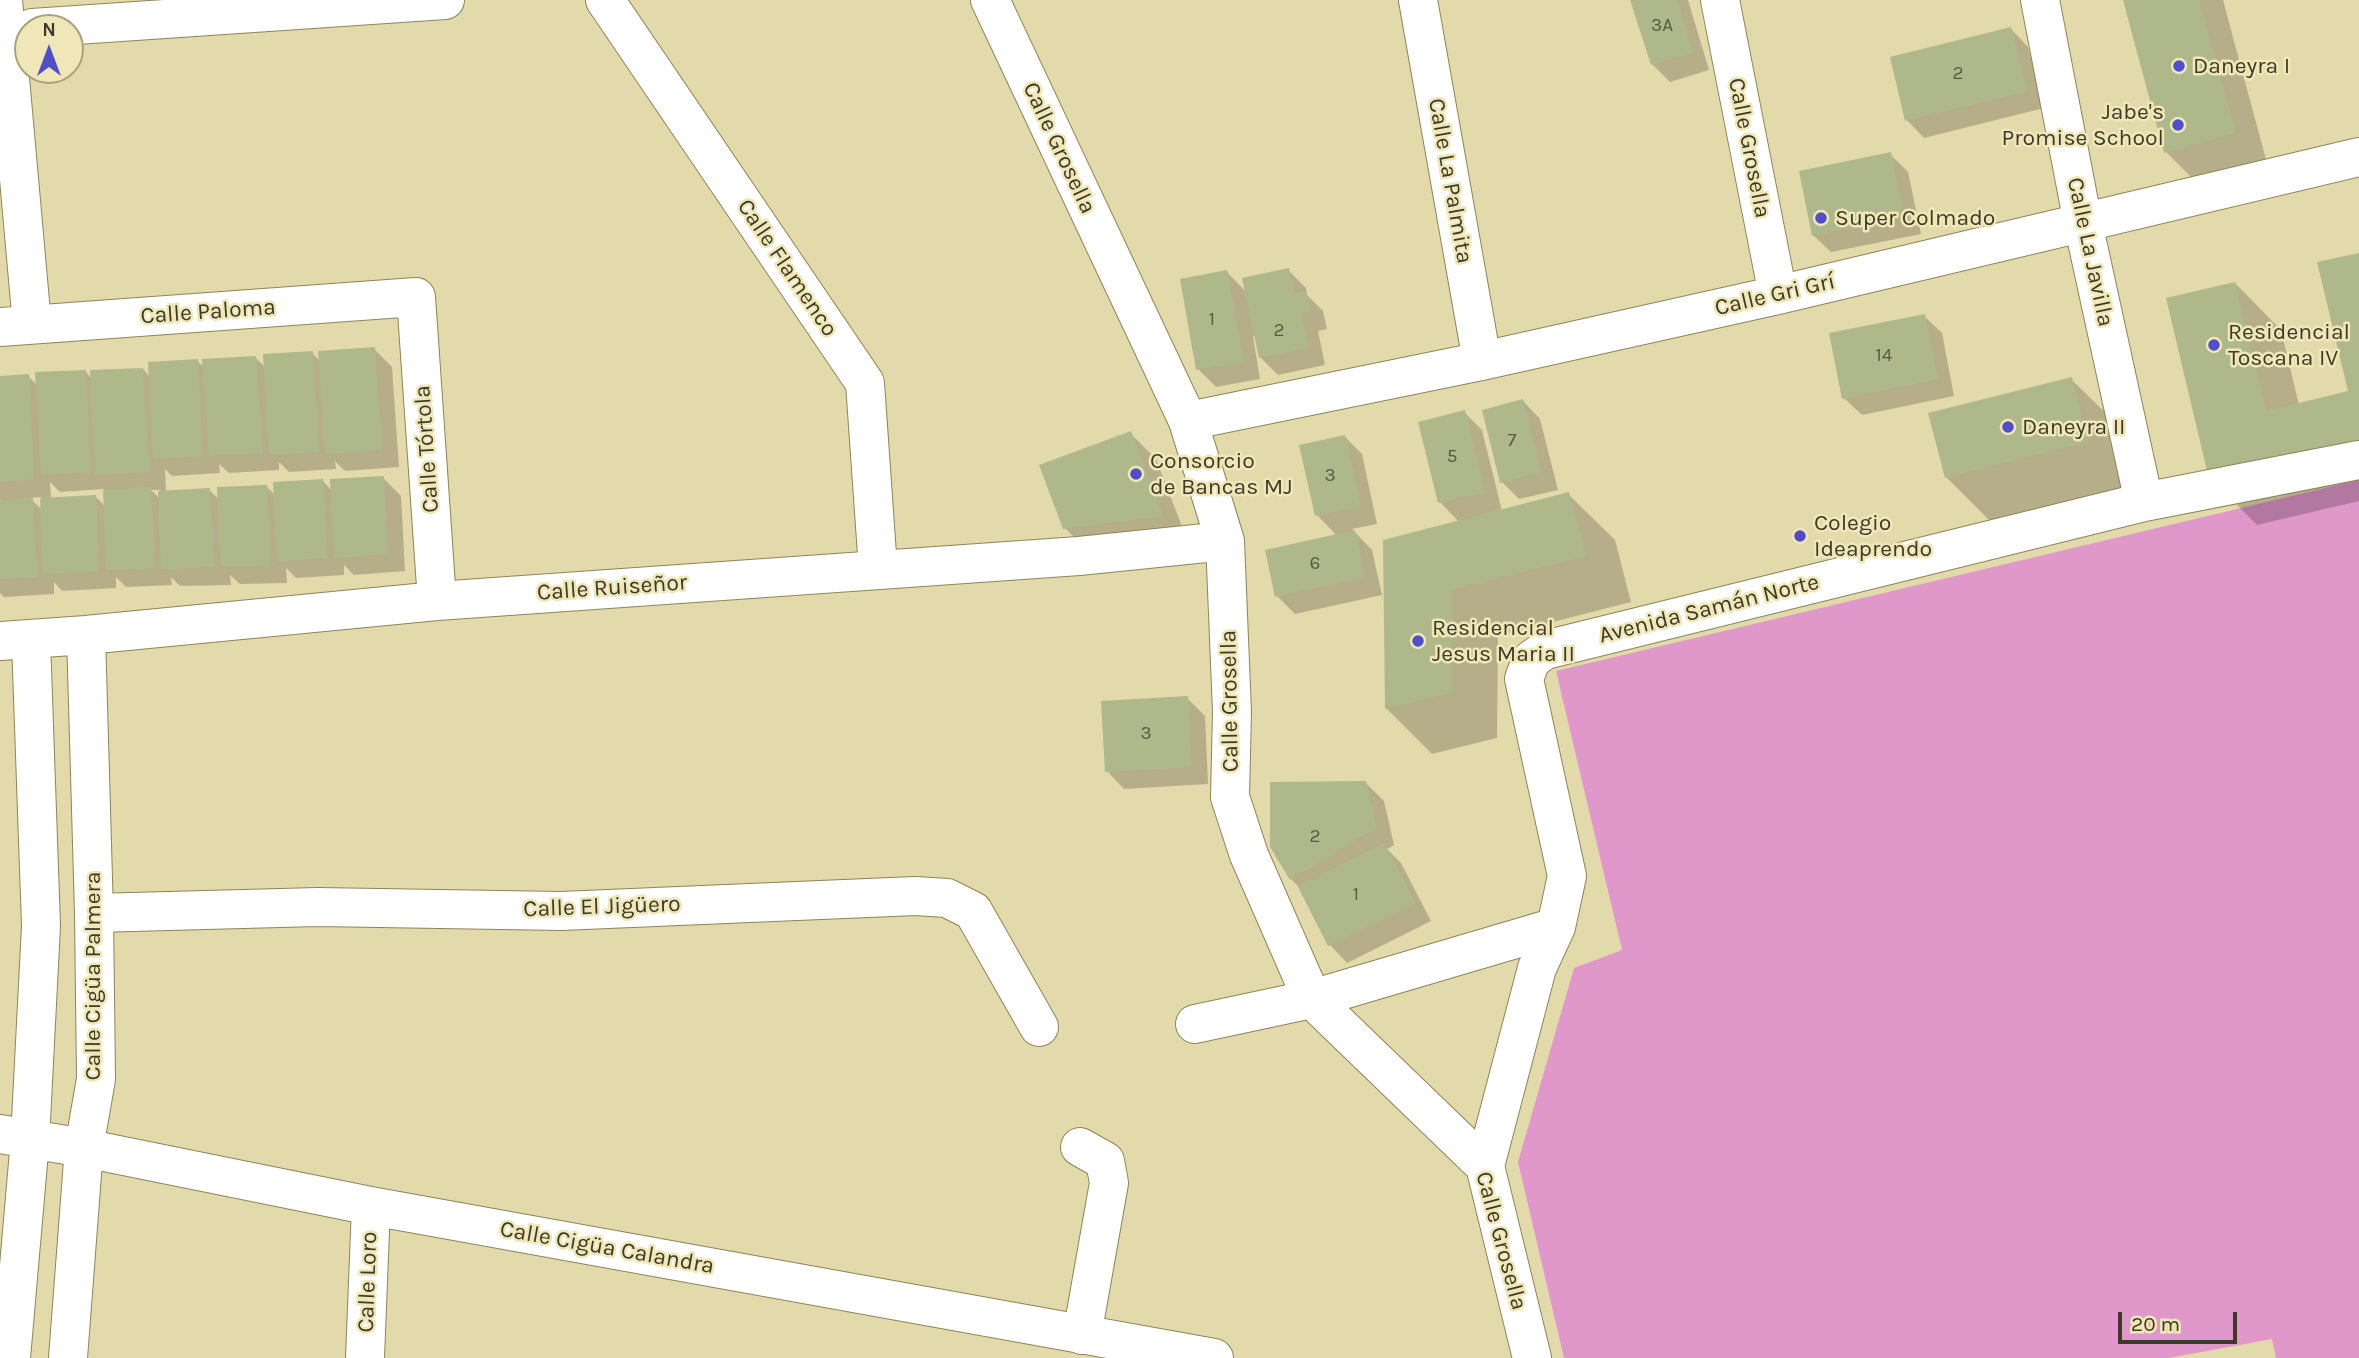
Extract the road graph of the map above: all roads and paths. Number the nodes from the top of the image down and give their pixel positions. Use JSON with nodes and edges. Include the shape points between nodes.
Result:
{"nodes":[{"id":1,"x":445,"y":0,"type":"edge"},
{"id":2,"x":604,"y":0,"type":"edge"},
{"id":3,"x":990,"y":0,"type":"edge"},
{"id":4,"x":1418,"y":0,"type":"edge"},
{"id":5,"x":1720,"y":0,"type":"edge"},
{"id":6,"x":2040,"y":0,"type":"edge"},
{"id":7,"x":84,"y":19,"type":"edge"},
{"id":8,"x":17,"y":84,"type":"edge"},
{"id":9,"x":2359,"y":157,"type":"edge"},
{"id":10,"x":2083,"y":223,"type":"junction"},
{"id":11,"x":1778,"y":295,"type":"junction"},
{"id":12,"x":416,"y":297,"type":"joint"},
{"id":13,"x":16,"y":326,"type":"edge"},
{"id":14,"x":1482,"y":361,"type":"junction"},
{"id":15,"x":1188,"y":421,"type":"junction"},
{"id":16,"x":2359,"y":460,"type":"edge"},
{"id":17,"x":2144,"y":502,"type":"junction"},
{"id":18,"x":1225,"y":541,"type":"junction"},
{"id":19,"x":878,"y":569,"type":"junction"},
{"id":20,"x":437,"y":601,"type":"junction"},
{"id":21,"x":86,"y":635,"type":"junction"},
{"id":22,"x":15,"y":640,"type":"edge"},
{"id":23,"x":94,"y":913,"type":"junction"},
{"id":24,"x":1556,"y":927,"type":"junction"},
{"id":25,"x":1312,"y":999,"type":"junction"},
{"id":26,"x":1195,"y":1024,"type":"dead end"},
{"id":27,"x":1039,"y":1027,"type":"dead end"},
{"id":28,"x":15,"y":1137,"type":"edge"},
{"id":29,"x":1080,"y":1147,"type":"dead end"},
{"id":30,"x":84,"y":1148,"type":"junction"},
{"id":31,"x":1485,"y":1166,"type":"junction"},
{"id":32,"x":371,"y":1206,"type":"junction"},
{"id":33,"x":1082,"y":1335,"type":"junction"},
{"id":34,"x":1192,"y":1356,"type":"edge"},
{"id":35,"x":10,"y":1358,"type":"edge"},
{"id":36,"x":68,"y":1358,"type":"edge"},
{"id":37,"x":365,"y":1358,"type":"edge"},
{"id":38,"x":1532,"y":1358,"type":"edge"}],
"edges":[{"from":1,"to":7,"type":"street"},
{"from":2,"to":19,"type":"street","name":"Calle Flamenco","via":[[865,383]]},
{"from":3,"to":15,"type":"street","name":"Calle Grosella"},
{"from":4,"to":14,"type":"street","name":"Calle La Palmita"},
{"from":5,"to":11,"type":"street","name":"Calle Grosella"},
{"from":6,"to":10,"type":"street","name":"Calle La Javilla"},
{"from":8,"to":13,"type":"street"},
{"from":9,"to":10,"type":"street","name":"Calle Gri Grí"},
{"from":10,"to":11,"type":"street","name":"Calle Gri Grí"},
{"from":10,"to":17,"type":"street","name":"Calle La Javilla"},
{"from":11,"to":14,"type":"street","name":"Calle Gri Grí"},
{"from":12,"to":13,"type":"street","name":"Calle Paloma"},
{"from":12,"to":20,"type":"street","name":"Calle Tórtola"},
{"from":14,"to":15,"type":"street","name":"Calle Gri Grí"},
{"from":15,"to":18,"type":"street","name":"Calle Grosella"},
{"from":16,"to":17,"type":"street","name":"Avenida Samán Norte"},
{"from":17,"to":24,"type":"street","name":"Avenida Samán Norte","via":[[1545,650],[1531,660],[1524,678],[1567,876]]},
{"from":18,"to":19,"type":"street","name":"Calle Ruiseñor"},
{"from":18,"to":25,"type":"street","name":"Calle Grosella","via":[[1232,712],[1230,797],[1249,855]]},
{"from":19,"to":20,"type":"street","name":"Calle Ruiseñor"},
{"from":20,"to":21,"type":"street","name":"Calle Ruiseñor"},
{"from":21,"to":22,"type":"street","name":"Calle Ruiseñor"},
{"from":21,"to":23,"type":"street","name":"Calle Cigüa Palmera"},
{"from":22,"to":28,"type":"street","via":[[41,926]]},
{"from":23,"to":27,"type":"street","name":"Calle El Jigüero","via":[[318,907],[561,911],[947,898],[972,911]]},
{"from":23,"to":30,"type":"street","name":"Calle Cigüa Palmera","via":[[96,1079]]},
{"from":24,"to":25,"type":"street"},
{"from":24,"to":31,"type":"street","name":"Avenida Samán Norte","via":[[1537,968]]},
{"from":25,"to":26,"type":"street"},
{"from":25,"to":31,"type":"street","name":"Calle Grosella"},
{"from":28,"to":30,"type":"street","name":"Calle Cigüa Calandra"},
{"from":28,"to":35,"type":"street"},
{"from":29,"to":33,"type":"street","via":[[1105,1161],[1109,1183]]},
{"from":30,"to":32,"type":"street","name":"Calle Cigüa Calandra"},
{"from":30,"to":36,"type":"street","name":"Calle Cigüa Palmera"},
{"from":31,"to":38,"type":"street","name":"Calle Grosella"},
{"from":32,"to":33,"type":"street","name":"Calle Cigüa Calandra"},
{"from":32,"to":37,"type":"street","name":"Calle Loro"},
{"from":33,"to":34,"type":"street","name":"Calle Cigüa Calandra"}]}
